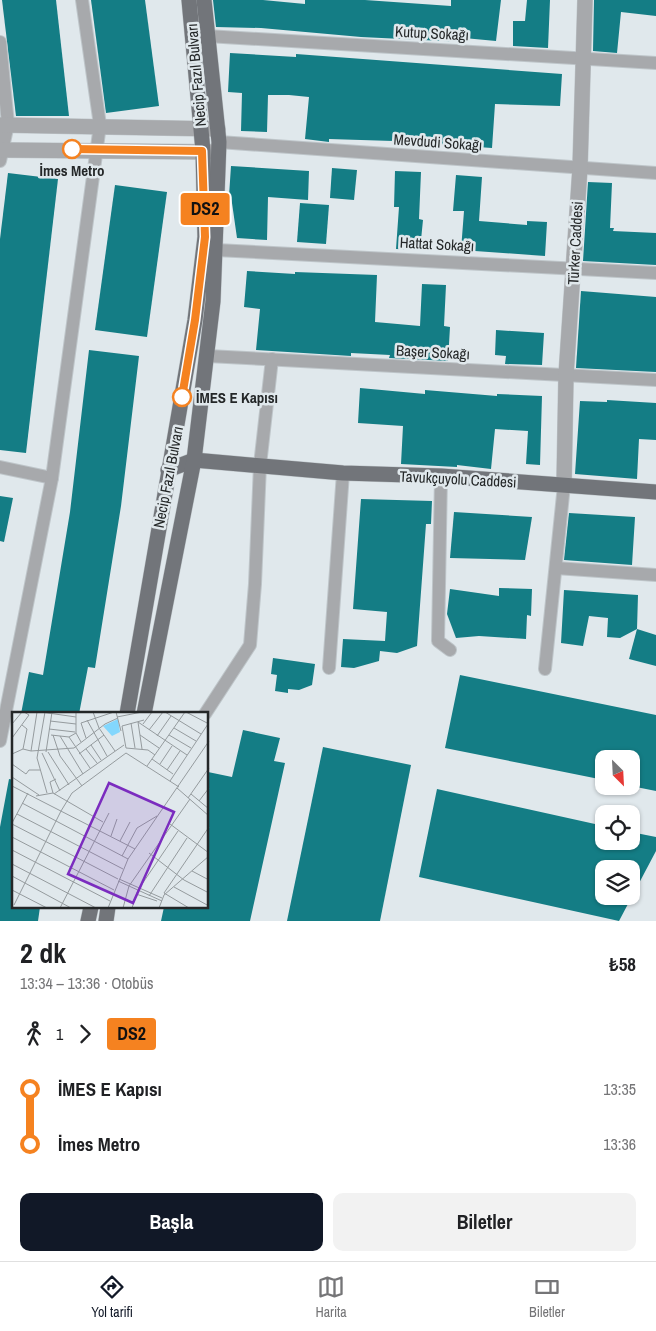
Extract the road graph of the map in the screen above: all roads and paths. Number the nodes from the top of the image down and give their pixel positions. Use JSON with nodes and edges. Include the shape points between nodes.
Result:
{"nodes":[{"id":1,"x":82,"y":0,"type":"edge"},
{"id":2,"x":189,"y":0,"type":"edge"},
{"id":3,"x":204,"y":0,"type":"edge"},
{"id":4,"x":585,"y":0,"type":"edge"},
{"id":5,"x":207,"y":36,"type":"junction"},
{"id":6,"x":0,"y":42,"type":"edge"},
{"id":7,"x":582,"y":58,"type":"junction"},
{"id":8,"x":656,"y":63,"type":"edge"},
{"id":9,"x":3,"y":86,"type":"edge"},
{"id":10,"x":4,"y":125,"type":"edge"},
{"id":11,"x":100,"y":126,"type":"junction"},
{"id":12,"x":201,"y":129,"type":"junction"},
{"id":13,"x":218,"y":141,"type":"junction"},
{"id":14,"x":96,"y":149,"type":"junction"},
{"id":15,"x":202,"y":151,"type":"junction"},
{"id":16,"x":1,"y":154,"type":"edge"},
{"id":17,"x":580,"y":168,"type":"junction"},
{"id":18,"x":656,"y":173,"type":"edge"},
{"id":19,"x":216,"y":250,"type":"junction"},
{"id":20,"x":574,"y":268,"type":"junction"},
{"id":21,"x":656,"y":273,"type":"edge"},
{"id":22,"x":208,"y":356,"type":"junction"},
{"id":23,"x":272,"y":359,"type":"junction"},
{"id":24,"x":566,"y":376,"type":"junction"},
{"id":25,"x":656,"y":380,"type":"edge"},
{"id":26,"x":194,"y":460,"type":"junction"},
{"id":27,"x":260,"y":465,"type":"junction"},
{"id":28,"x":0,"y":468,"type":"edge"},
{"id":29,"x":168,"y":470,"type":"junction"},
{"id":30,"x":343,"y":474,"type":"junction"},
{"id":31,"x":441,"y":476,"type":"junction"},
{"id":32,"x":52,"y":478,"type":"junction"},
{"id":33,"x":564,"y":486,"type":"junction"},
{"id":34,"x":656,"y":492,"type":"edge"},
{"id":35,"x":556,"y":568,"type":"junction"},
{"id":36,"x":656,"y":575,"type":"edge"},
{"id":37,"x":450,"y":650,"type":"dead end"},
{"id":38,"x":329,"y":668,"type":"dead end"},
{"id":39,"x":545,"y":669,"type":"dead end"},
{"id":40,"x":127,"y":712,"type":"edge"},
{"id":41,"x":144,"y":712,"type":"edge"},
{"id":42,"x":206,"y":712,"type":"edge"},
{"id":43,"x":0,"y":741,"type":"edge"},
{"id":44,"x":91,"y":908,"type":"edge"},
{"id":45,"x":108,"y":908,"type":"edge"},
{"id":46,"x":88,"y":921,"type":"edge"},
{"id":47,"x":106,"y":921,"type":"edge"}],
"edges":[{"from":1,"to":11,"type":"street"},
{"from":2,"to":12,"type":"main road","name":"Necip Fazıl Bulvarı"},
{"from":3,"to":5,"type":"main road","name":"Necip Fazıl Bulvarı"},
{"from":4,"to":7,"type":"street","name":"Türker Caddesi"},
{"from":5,"to":7,"type":"street","name":"Kutup Sokağı"},
{"from":5,"to":13,"type":"main road","name":"Necip Fazıl Bulvarı"},
{"from":6,"to":9,"type":"street"},
{"from":7,"to":8,"type":"street","name":"Kutup Sokağı"},
{"from":7,"to":17,"type":"street","name":"Türker Caddesi"},
{"from":9,"to":10,"type":"street"},
{"from":10,"to":11,"type":"street"},
{"from":10,"to":16,"type":"street"},
{"from":11,"to":12,"type":"street"},
{"from":11,"to":14,"type":"street"},
{"from":12,"to":13,"type":"street"},
{"from":12,"to":15,"type":"main road","name":"Necip Fazıl Bulvarı"},
{"from":13,"to":15,"type":"street"},
{"from":13,"to":17,"type":"street","name":"Mevdudi Sokağı"},
{"from":13,"to":19,"type":"main road","name":"Necip Fazıl Bulvarı"},
{"from":14,"to":15,"type":"street"},
{"from":14,"to":16,"type":"street"},
{"from":14,"to":32,"type":"street"},
{"from":15,"to":29,"type":"main road","name":"Necip Fazıl Bulvarı","via":[[205,237],[195,320]]},
{"from":17,"to":18,"type":"street","name":"Mevdudi Sokağı"},
{"from":17,"to":20,"type":"street","name":"Türker Caddesi"},
{"from":19,"to":20,"type":"street","name":"Hattat Sokağı"},
{"from":19,"to":22,"type":"main road","name":"Necip Fazıl Bulvarı"},
{"from":20,"to":21,"type":"street","name":"Hattat Sokağı"},
{"from":20,"to":24,"type":"street","name":"Türker Caddesi"},
{"from":22,"to":23,"type":"street","name":"Başer Sokağı"},
{"from":22,"to":26,"type":"main road","name":"Necip Fazıl Bulvarı"},
{"from":23,"to":24,"type":"street","name":"Başer Sokağı"},
{"from":23,"to":27,"type":"street"},
{"from":24,"to":25,"type":"street","name":"Başer Sokağı"},
{"from":24,"to":33,"type":"street","name":"Türker Caddesi"},
{"from":26,"to":27,"type":"main road","name":"Tavukçuyolu Caddesi"},
{"from":26,"to":29,"type":"main road"},
{"from":26,"to":41,"type":"main road","name":"Necip Fazıl Bulvarı"},
{"from":27,"to":30,"type":"main road","name":"Tavukçuyolu Caddesi"},
{"from":27,"to":42,"type":"street","via":[[250,645]]},
{"from":28,"to":32,"type":"street"},
{"from":29,"to":40,"type":"main road","name":"Necip Fazıl Bulvarı"},
{"from":30,"to":31,"type":"main road","name":"Tavukçuyolu Caddesi"},
{"from":30,"to":38,"type":"street"},
{"from":31,"to":33,"type":"main road","name":"Tavukçuyolu Caddesi"},
{"from":31,"to":37,"type":"street","via":[[438,640]]},
{"from":32,"to":43,"type":"street"},
{"from":33,"to":34,"type":"main road","name":"Tavukçuyolu Caddesi"},
{"from":33,"to":35,"type":"street"},
{"from":35,"to":36,"type":"street"},
{"from":35,"to":39,"type":"street"},
{"from":44,"to":46,"type":"main road"},
{"from":45,"to":47,"type":"main road"}]}
